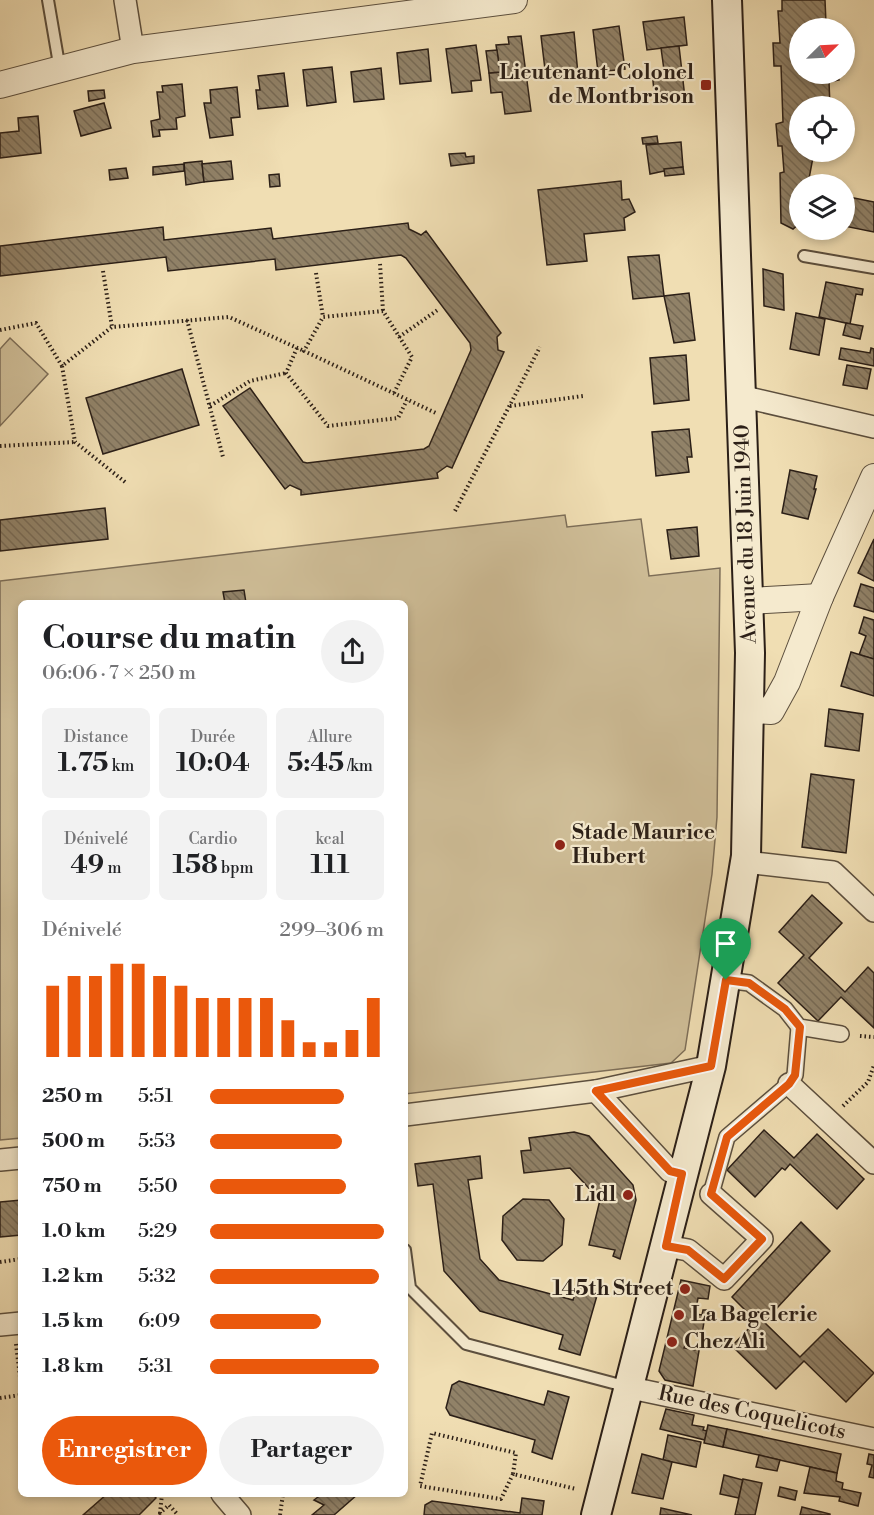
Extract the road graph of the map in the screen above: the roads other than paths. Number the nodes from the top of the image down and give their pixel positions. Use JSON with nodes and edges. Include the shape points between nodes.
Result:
{"nodes":[{"id":1,"x":48,"y":0,"type":"edge"},
{"id":2,"x":125,"y":0,"type":"edge"},
{"id":3,"x":514,"y":0,"type":"edge"},
{"id":4,"x":727,"y":0,"type":"edge"},
{"id":5,"x":133,"y":50,"type":"junction"},
{"id":6,"x":60,"y":70,"type":"junction"},
{"id":7,"x":0,"y":85,"type":"edge"},
{"id":8,"x":804,"y":256,"type":"dead end"},
{"id":9,"x":874,"y":268,"type":"edge"},
{"id":10,"x":740,"y":396,"type":"junction"},
{"id":11,"x":874,"y":427,"type":"edge"},
{"id":12,"x":874,"y":477,"type":"edge"},
{"id":13,"x":820,"y":597,"type":"junction"},
{"id":14,"x":749,"y":601,"type":"junction"},
{"id":15,"x":750,"y":710,"type":"junction"},
{"id":16,"x":745,"y":862,"type":"junction"},
{"id":17,"x":874,"y":911,"type":"edge"},
{"id":18,"x":726,"y":980,"type":"junction"},
{"id":19,"x":800,"y":1027,"type":"junction"},
{"id":20,"x":841,"y":1034,"type":"dead end"},
{"id":21,"x":711,"y":1066,"type":"junction"},
{"id":22,"x":789,"y":1084,"type":"junction"},
{"id":23,"x":596,"y":1091,"type":"junction"},
{"id":24,"x":408,"y":1115,"type":"edge"},
{"id":25,"x":18,"y":1158,"type":"edge"},
{"id":26,"x":0,"y":1160,"type":"edge"},
{"id":27,"x":874,"y":1163,"type":"edge"},
{"id":28,"x":682,"y":1174,"type":"junction"},
{"id":29,"x":711,"y":1194,"type":"joint"},
{"id":30,"x":666,"y":1246,"type":"junction"},
{"id":31,"x":408,"y":1273,"type":"edge"},
{"id":32,"x":631,"y":1388,"type":"junction"},
{"id":33,"x":874,"y":1439,"type":"edge"},
{"id":34,"x":225,"y":1497,"type":"edge"},
{"id":35,"x":590,"y":1503,"type":"edge"},
{"id":36,"x":240,"y":1515,"type":"edge"}],
"edges":[{"from":1,"to":6,"type":"lane"},
{"from":2,"to":5,"type":"street"},
{"from":3,"to":5,"type":"street"},
{"from":4,"to":10,"type":"main road","name":"Avenue du 18 Juin 1940"},
{"from":5,"to":6,"type":"street"},
{"from":6,"to":7,"type":"street"},
{"from":8,"to":9,"type":"lane"},
{"from":10,"to":11,"type":"street"},
{"from":10,"to":14,"type":"main road","name":"Avenue du 18 Juin 1940"},
{"from":12,"to":13,"type":"street"},
{"from":13,"to":14,"type":"street"},
{"from":13,"to":15,"type":"street","via":[[787,682],[771,711]]},
{"from":14,"to":15,"type":"main road","name":"Avenue du 18 Juin 1940"},
{"from":15,"to":16,"type":"main road","name":"Avenue du 18 Juin 1940"},
{"from":16,"to":17,"type":"street","via":[[833,872]]},
{"from":16,"to":18,"type":"main road","name":"Avenue du 18 Juin 1940"},
{"from":18,"to":19,"type":"street","via":[[749,983],[785,1009]]},
{"from":18,"to":21,"type":"main road","name":"Avenue du 18 Juin 1940"},
{"from":19,"to":20,"type":"street"},
{"from":19,"to":22,"type":"street","via":[[795,1075]]},
{"from":21,"to":23,"type":"street"},
{"from":21,"to":28,"type":"main road","name":"Avenue du 18 Juin 1940"},
{"from":22,"to":27,"type":"street"},
{"from":22,"to":29,"type":"street","via":[[727,1137]]},
{"from":23,"to":24,"type":"street"},
{"from":23,"to":28,"type":"street","via":[[670,1171]]},
{"from":25,"to":26,"type":"street"},
{"from":28,"to":30,"type":"main road","name":"Avenue du 18 Juin 1940"},
{"from":29,"to":30,"type":"street","via":[[762,1239],[724,1279],[688,1250]]},
{"from":30,"to":32,"type":"main road","name":"Avenue du 18 Juin 1940"},
{"from":31,"to":32,"type":"lane","via":[[410,1288],[466,1344]]},
{"from":32,"to":33,"type":"street","name":"Rue des Coquelicots"},
{"from":32,"to":35,"type":"main road","name":"Avenue du 18 Juin 1940"},
{"from":34,"to":36,"type":"street"}]}
